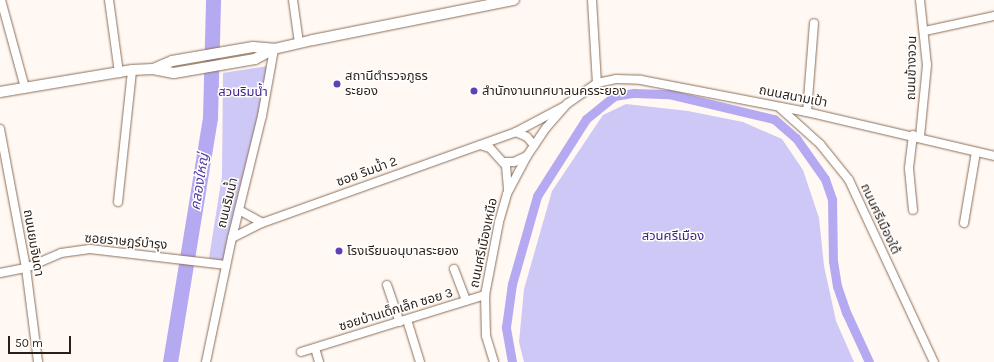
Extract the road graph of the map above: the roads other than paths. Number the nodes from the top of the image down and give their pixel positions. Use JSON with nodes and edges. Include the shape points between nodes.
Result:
{"nodes":[{"id":1,"x":1,"y":0,"type":"edge"},
{"id":2,"x":109,"y":0,"type":"edge"},
{"id":3,"x":293,"y":0,"type":"edge"},
{"id":4,"x":514,"y":0,"type":"edge"},
{"id":5,"x":592,"y":0,"type":"edge"},
{"id":6,"x":920,"y":0,"type":"edge"},
{"id":7,"x":994,"y":16,"type":"edge"},
{"id":8,"x":814,"y":23,"type":"dead end"},
{"id":9,"x":925,"y":31,"type":"junction"},
{"id":10,"x":299,"y":43,"type":"junction"},
{"id":11,"x":274,"y":49,"type":"junction"},
{"id":12,"x":153,"y":69,"type":"junction"},
{"id":13,"x":132,"y":70,"type":"junction"},
{"id":14,"x":119,"y":73,"type":"junction"},
{"id":15,"x":597,"y":83,"type":"junction"},
{"id":16,"x":25,"y":88,"type":"junction"},
{"id":17,"x":587,"y":88,"type":"joint"},
{"id":18,"x":0,"y":92,"type":"edge"},
{"id":19,"x":567,"y":104,"type":"junction"},
{"id":20,"x":777,"y":106,"type":"junction"},
{"id":21,"x":807,"y":112,"type":"junction"},
{"id":22,"x":0,"y":129,"type":"edge"},
{"id":23,"x":516,"y":132,"type":"junction"},
{"id":24,"x":917,"y":136,"type":"junction"},
{"id":25,"x":499,"y":138,"type":"junction"},
{"id":26,"x":480,"y":145,"type":"junction"},
{"id":27,"x":534,"y":145,"type":"junction"},
{"id":28,"x":976,"y":152,"type":"junction"},
{"id":29,"x":3,"y":156,"type":"edge"},
{"id":30,"x":527,"y":156,"type":"junction"},
{"id":31,"x":994,"y":156,"type":"edge"},
{"id":32,"x":502,"y":159,"type":"junction"},
{"id":33,"x":507,"y":194,"type":"junction"},
{"id":34,"x":118,"y":202,"type":"dead end"},
{"id":35,"x":239,"y":210,"type":"junction"},
{"id":36,"x":913,"y":210,"type":"dead end"},
{"id":37,"x":262,"y":223,"type":"junction"},
{"id":38,"x":964,"y":224,"type":"dead end"},
{"id":39,"x":232,"y":238,"type":"junction"},
{"id":40,"x":226,"y":264,"type":"junction"},
{"id":41,"x":26,"y":268,"type":"junction"},
{"id":42,"x":454,"y":269,"type":"dead end"},
{"id":43,"x":0,"y":273,"type":"edge"},
{"id":44,"x":387,"y":285,"type":"dead end"},
{"id":45,"x":485,"y":295,"type":"junction"},
{"id":46,"x":466,"y":301,"type":"junction"},
{"id":47,"x":403,"y":321,"type":"junction"},
{"id":48,"x":315,"y":348,"type":"junction"},
{"id":49,"x":301,"y":352,"type":"dead end"},
{"id":50,"x":38,"y":362,"type":"edge"},
{"id":51,"x":206,"y":362,"type":"edge"},
{"id":52,"x":319,"y":362,"type":"edge"},
{"id":53,"x":420,"y":362,"type":"edge"},
{"id":54,"x":494,"y":362,"type":"edge"},
{"id":55,"x":934,"y":362,"type":"edge"}],
"edges":[{"from":1,"to":16,"type":"street"},
{"from":2,"to":14,"type":"street"},
{"from":3,"to":10,"type":"street"},
{"from":4,"to":10,"type":"street"},
{"from":5,"to":15,"type":"street"},
{"from":6,"to":9,"type":"street","name":"ถนนข้างจวน"},
{"from":7,"to":9,"type":"street"},
{"from":8,"to":21,"type":"street"},
{"from":9,"to":24,"type":"street","name":"ถนนข้างจวน","via":[[926,65]]},
{"from":10,"to":11,"type":"street"},
{"from":11,"to":12,"type":"street","via":[[253,47],[172,61]]},
{"from":11,"to":12,"type":"street","via":[[255,59],[174,73]]},
{"from":11,"to":35,"type":"street","name":"ถนนริมน้ำ","via":[[262,116]]},
{"from":12,"to":13,"type":"street"},
{"from":13,"to":14,"type":"street"},
{"from":13,"to":34,"type":"street"},
{"from":14,"to":16,"type":"street"},
{"from":15,"to":17,"type":"street","name":"ถนนสนามเป้า"},
{"from":15,"to":20,"type":"street","name":"ถนนสนามเป้า","via":[[616,79],[641,80]]},
{"from":16,"to":18,"type":"street"},
{"from":17,"to":19,"type":"street","name":"ถนนศรีเมืองเหนือ"},
{"from":19,"to":23,"type":"street","name":"ซอย ริมน้ำ 2"},
{"from":19,"to":27,"type":"street","name":"ถนนศรีเมืองเหนือ"},
{"from":20,"to":21,"type":"street","name":"ถนนสนามเป้า"},
{"from":20,"to":55,"type":"street","name":"ถนนศรีเมืองใต้","via":[[808,132],[834,160],[859,200]]},
{"from":21,"to":24,"type":"street","name":"ถนนสนามเป้า"},
{"from":22,"to":29,"type":"street","name":"ถนนยมจินดา"},
{"from":23,"to":25,"type":"street","name":"ซอย ริมน้ำ 2"},
{"from":23,"to":27,"type":"street","via":[[527,137]]},
{"from":24,"to":28,"type":"street","name":"ถนนสนามเป้า"},
{"from":24,"to":36,"type":"street","name":"ถนนข้างจวน","via":[[909,169]]},
{"from":25,"to":26,"type":"street","name":"ซอย ริมน้ำ 2"},
{"from":25,"to":32,"type":"street","via":[[497,148]]},
{"from":26,"to":32,"type":"street","via":[[490,148]]},
{"from":26,"to":37,"type":"street","name":"ซอย ริมน้ำ 2"},
{"from":27,"to":30,"type":"street","name":"ถนนศรีเมืองเหนือ"},
{"from":28,"to":31,"type":"street","name":"ถนนสนามเป้า"},
{"from":28,"to":38,"type":"street"},
{"from":29,"to":41,"type":"street","name":"ถนนยมจินดา"},
{"from":30,"to":32,"type":"street","via":[[514,162]]},
{"from":30,"to":33,"type":"street","name":"ถนนศรีเมืองเหนือ"},
{"from":32,"to":33,"type":"street","via":[[508,177]]},
{"from":33,"to":45,"type":"street","name":"ถนนศรีเมืองเหนือ"},
{"from":35,"to":37,"type":"street"},
{"from":35,"to":39,"type":"street","name":"ถนนริมน้ำ"},
{"from":37,"to":39,"type":"street","name":"ซอย ริมน้ำ 2"},
{"from":39,"to":40,"type":"street","name":"ถนนริมน้ำ"},
{"from":40,"to":41,"type":"street","name":"ซอยราษฎร์บำรุง","via":[[90,249],[73,250]]},
{"from":40,"to":51,"type":"street","name":"ถนนริมน้ำ"},
{"from":41,"to":43,"type":"street","name":"ซอยราษฎร์บำรุง"},
{"from":41,"to":50,"type":"street","name":"ถนนยมจินดา"},
{"from":42,"to":46,"type":"street"},
{"from":44,"to":47,"type":"street"},
{"from":45,"to":46,"type":"street","name":"ซอยบ้านเด็กเล็ก ซอย 3"},
{"from":45,"to":54,"type":"street","name":"ถนนศรีเมืองเหนือ","via":[[486,336]]},
{"from":46,"to":47,"type":"street","name":"ซอยบ้านเด็กเล็ก ซอย 3"},
{"from":47,"to":48,"type":"street","name":"ซอยบ้านเด็กเล็ก ซอย 3"},
{"from":47,"to":53,"type":"street"},
{"from":48,"to":49,"type":"street","name":"ซอยบ้านเด็กเล็ก ซอย 3"},
{"from":48,"to":52,"type":"street"}]}
